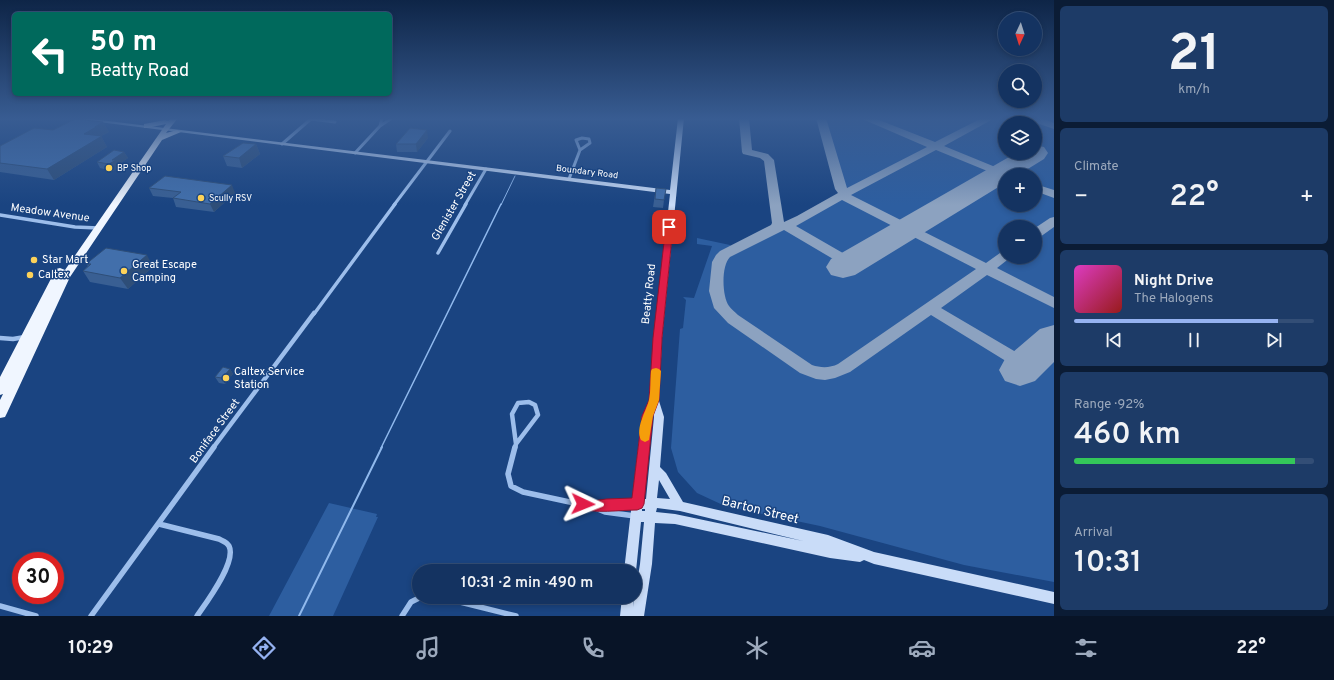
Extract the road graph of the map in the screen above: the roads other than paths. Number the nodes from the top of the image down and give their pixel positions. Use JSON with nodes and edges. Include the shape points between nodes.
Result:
{"nodes":[{"id":1,"x":150,"y":147,"type":"edge"},
{"id":2,"x":304,"y":147,"type":"edge"},
{"id":3,"x":360,"y":147,"type":"edge"},
{"id":4,"x":438,"y":147,"type":"edge"},
{"id":5,"x":578,"y":147,"type":"edge"},
{"id":6,"x":585,"y":147,"type":"edge"},
{"id":7,"x":678,"y":147,"type":"edge"},
{"id":8,"x":580,"y":150,"type":"junction"},
{"id":9,"x":354,"y":153,"type":"junction"},
{"id":10,"x":427,"y":162,"type":"junction"},
{"id":11,"x":486,"y":169,"type":"junction"},
{"id":12,"x":569,"y":179,"type":"junction"},
{"id":13,"x":673,"y":189,"type":"junction"},
{"id":14,"x":0,"y":215,"type":"edge"},
{"id":15,"x":94,"y":228,"type":"junction"},
{"id":16,"x":438,"y":253,"type":"dead end"},
{"id":17,"x":31,"y":336,"type":"junction"},
{"id":18,"x":0,"y":338,"type":"edge"},
{"id":19,"x":0,"y":390,"type":"edge"},
{"id":20,"x":654,"y":400,"type":"junction"},
{"id":21,"x":0,"y":413,"type":"edge"},
{"id":22,"x":516,"y":444,"type":"junction"},
{"id":23,"x":655,"y":469,"type":"junction"},
{"id":24,"x":651,"y":503,"type":"junction"},
{"id":25,"x":637,"y":504,"type":"junction"},
{"id":26,"x":680,"y":506,"type":"junction"},
{"id":27,"x":593,"y":507,"type":"junction"},
{"id":28,"x":636,"y":516,"type":"junction"},
{"id":29,"x":650,"y":517,"type":"junction"},
{"id":30,"x":159,"y":524,"type":"junction"},
{"id":31,"x":874,"y":558,"type":"junction"},
{"id":32,"x":631,"y":564,"type":"edge"},
{"id":33,"x":1054,"y":598,"type":"edge"},
{"id":34,"x":412,"y":602,"type":"edge"},
{"id":35,"x":468,"y":604,"type":"edge"},
{"id":36,"x":627,"y":604,"type":"edge"},
{"id":37,"x":0,"y":606,"type":"edge"},
{"id":38,"x":36,"y":616,"type":"edge"},
{"id":39,"x":91,"y":616,"type":"edge"},
{"id":40,"x":198,"y":616,"type":"edge"},
{"id":41,"x":402,"y":616,"type":"edge"},
{"id":42,"x":516,"y":616,"type":"edge"},
{"id":43,"x":626,"y":616,"type":"edge"},
{"id":44,"x":638,"y":616,"type":"edge"}],
"edges":[{"from":1,"to":15,"type":"highway"},
{"from":2,"to":9,"type":"main road","name":"Boundary Road"},
{"from":3,"to":9,"type":"street"},
{"from":4,"to":10,"type":"street","name":"Boniface Street"},
{"from":5,"to":8,"type":"street"},
{"from":6,"to":8,"type":"street"},
{"from":7,"to":13,"type":"main road","name":"Beatty Road"},
{"from":8,"to":12,"type":"street"},
{"from":9,"to":10,"type":"main road","name":"Boundary Road"},
{"from":10,"to":11,"type":"main road","name":"Boundary Road"},
{"from":10,"to":30,"type":"street","name":"Boniface Street"},
{"from":11,"to":12,"type":"main road","name":"Boundary Road"},
{"from":11,"to":16,"type":"street","name":"Glenister Street"},
{"from":12,"to":13,"type":"main road","name":"Boundary Road","via":[[652,189]]},
{"from":13,"to":20,"type":"main road","name":"Beatty Road"},
{"from":14,"to":15,"type":"street","name":"Meadow Avenue"},
{"from":15,"to":17,"type":"highway","via":[[55,279]]},
{"from":17,"to":18,"type":"street"},
{"from":17,"to":19,"type":"highway"},
{"from":17,"to":21,"type":"highway"},
{"from":20,"to":23,"type":"main road","name":"Beatty Road","via":[[659,417]]},
{"from":20,"to":25,"type":"main road","name":"Beatty Road","via":[[647,416]]},
{"from":22,"to":22,"type":"street","via":[[513,410],[518,403],[528,402],[535,405],[538,415]]},
{"from":22,"to":27,"type":"street","via":[[509,470],[509,483],[515,488]]},
{"from":23,"to":24,"type":"main road","name":"Beatty Road"},
{"from":23,"to":26,"type":"main road"},
{"from":24,"to":25,"type":"main road","name":"Barton Street"},
{"from":24,"to":26,"type":"main road","name":"Barton Street"},
{"from":24,"to":29,"type":"main road","name":"Beatty Road"},
{"from":25,"to":27,"type":"street","via":[[606,504]]},
{"from":25,"to":28,"type":"main road","name":"Beatty Road"},
{"from":26,"to":31,"type":"main road","name":"Barton Street","via":[[828,541]]},
{"from":27,"to":28,"type":"street","via":[[605,512]]},
{"from":28,"to":29,"type":"main road","name":"Barton Street"},
{"from":28,"to":32,"type":"main road","name":"Beatty Road"},
{"from":29,"to":31,"type":"main road","name":"Barton Street","via":[[675,519],[830,552]]},
{"from":29,"to":44,"type":"main road","name":"Beatty Road"},
{"from":30,"to":39,"type":"street","name":"Boniface Street"},
{"from":30,"to":40,"type":"street","via":[[219,539],[227,543],[231,549],[225,570]]},
{"from":31,"to":33,"type":"main road","name":"Barton Street"},
{"from":34,"to":41,"type":"street"},
{"from":35,"to":42,"type":"street"},
{"from":36,"to":43,"type":"main road"},
{"from":37,"to":38,"type":"street"}]}
